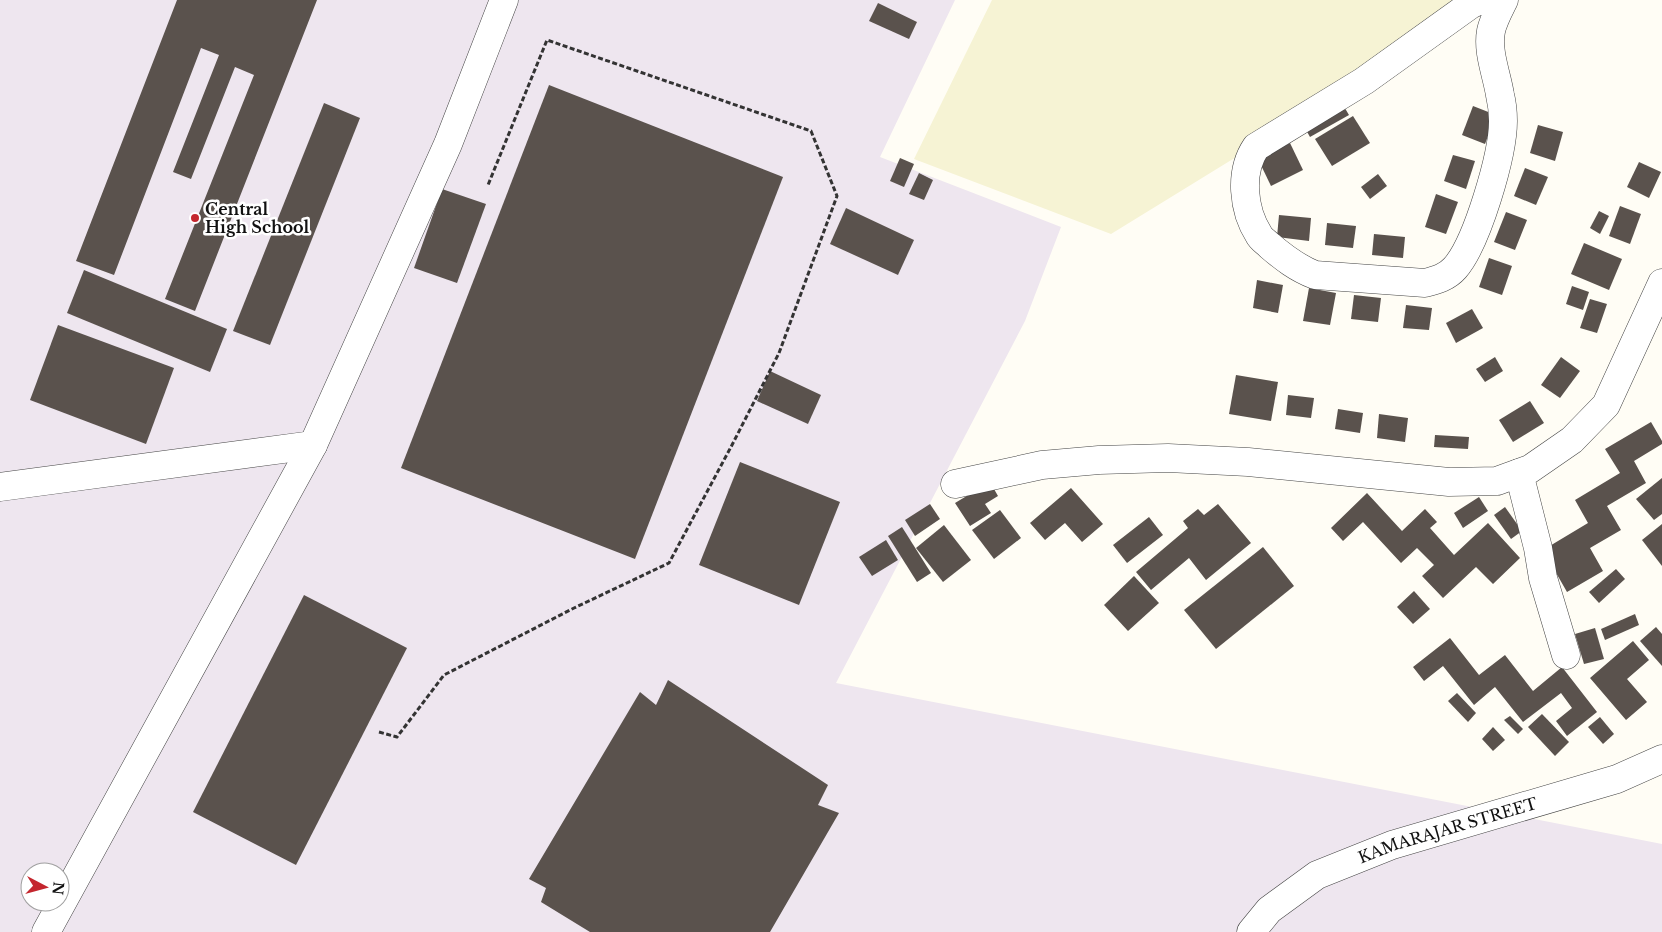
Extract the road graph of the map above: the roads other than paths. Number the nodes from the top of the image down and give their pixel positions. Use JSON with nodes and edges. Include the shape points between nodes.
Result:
{"nodes":[{"id":1,"x":504,"y":0,"type":"edge"},
{"id":2,"x":1480,"y":0,"type":"edge"},
{"id":3,"x":1504,"y":0,"type":"edge"},
{"id":4,"x":1662,"y":283,"type":"edge"},
{"id":5,"x":313,"y":445,"type":"junction"},
{"id":6,"x":1519,"y":473,"type":"junction"},
{"id":7,"x":955,"y":484,"type":"dead end"},
{"id":8,"x":0,"y":487,"type":"edge"},
{"id":9,"x":1566,"y":655,"type":"dead end"},
{"id":10,"x":1662,"y":759,"type":"edge"},
{"id":11,"x":46,"y":932,"type":"edge"},
{"id":12,"x":1251,"y":932,"type":"edge"}],
"edges":[{"from":1,"to":5,"type":"street","via":[[448,144]]},
{"from":2,"to":3,"type":"street","via":[[1364,81],[1256,147],[1250,155],[1244,187],[1247,207],[1259,236],[1286,260],[1315,275],[1425,283],[1442,278],[1454,269],[1466,254],[1500,154],[1503,122],[1491,53],[1491,32]]},
{"from":4,"to":6,"type":"street","via":[[1606,405],[1572,440]]},
{"from":5,"to":8,"type":"street"},
{"from":5,"to":11,"type":"street"},
{"from":6,"to":7,"type":"street","via":[[1497,481],[1449,482],[1248,462],[1168,458],[1042,465]]},
{"from":6,"to":9,"type":"street","via":[[1543,578]]},
{"from":10,"to":12,"type":"street","name":"KAMARAJAR STREET","via":[[1617,779],[1392,845],[1317,876],[1269,910]]}]}
